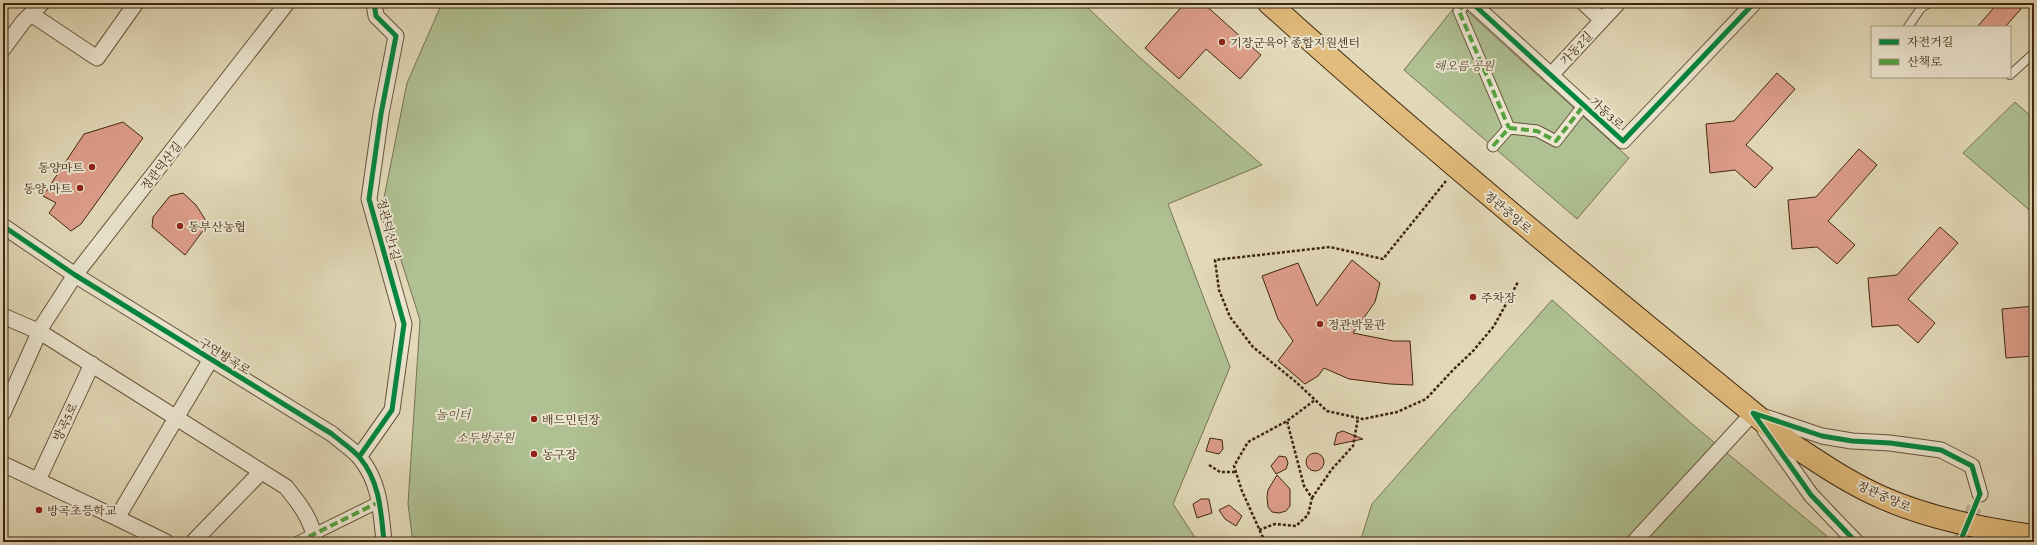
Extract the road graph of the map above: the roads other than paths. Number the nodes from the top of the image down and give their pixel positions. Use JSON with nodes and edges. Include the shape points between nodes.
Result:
{"nodes":[{"id":1,"x":42,"y":3,"type":"edge"},
{"id":2,"x":136,"y":3,"type":"edge"},
{"id":3,"x":287,"y":3,"type":"edge"},
{"id":4,"x":374,"y":3,"type":"edge"},
{"id":5,"x":1269,"y":3,"type":"edge"},
{"id":6,"x":1465,"y":3,"type":"edge"},
{"id":7,"x":1472,"y":3,"type":"edge"},
{"id":8,"x":1584,"y":3,"type":"edge"},
{"id":9,"x":1618,"y":3,"type":"edge"},
{"id":10,"x":1754,"y":3,"type":"edge"},
{"id":11,"x":1929,"y":3,"type":"edge"},
{"id":12,"x":31,"y":14,"type":"junction"},
{"id":13,"x":1602,"y":20,"type":"junction"},
{"id":14,"x":1909,"y":26,"type":"edge"},
{"id":15,"x":3,"y":49,"type":"edge"},
{"id":16,"x":2034,"y":53,"type":"edge"},
{"id":17,"x":2011,"y":74,"type":"edge"},
{"id":18,"x":1551,"y":75,"type":"junction"},
{"id":19,"x":1584,"y":106,"type":"junction"},
{"id":20,"x":1509,"y":128,"type":"junction"},
{"id":21,"x":1493,"y":146,"type":"dead end"},
{"id":22,"x":3,"y":226,"type":"edge"},
{"id":23,"x":75,"y":274,"type":"junction"},
{"id":24,"x":3,"y":316,"type":"edge"},
{"id":25,"x":40,"y":332,"type":"junction"},
{"id":26,"x":211,"y":359,"type":"junction"},
{"id":27,"x":92,"y":364,"type":"junction"},
{"id":28,"x":3,"y":413,"type":"edge"},
{"id":29,"x":1753,"y":413,"type":"junction"},
{"id":30,"x":177,"y":418,"type":"junction"},
{"id":31,"x":359,"y":457,"type":"junction"},
{"id":32,"x":3,"y":464,"type":"edge"},
{"id":33,"x":261,"y":472,"type":"junction"},
{"id":34,"x":38,"y":480,"type":"junction"},
{"id":35,"x":1980,"y":494,"type":"tunnel mouth"},
{"id":36,"x":380,"y":502,"type":"junction"},
{"id":37,"x":117,"y":518,"type":"junction"},
{"id":38,"x":2034,"y":536,"type":"edge"},
{"id":39,"x":314,"y":539,"type":"edge"},
{"id":40,"x":166,"y":542,"type":"edge"},
{"id":41,"x":193,"y":542,"type":"edge"},
{"id":42,"x":298,"y":542,"type":"edge"},
{"id":43,"x":384,"y":542,"type":"edge"},
{"id":44,"x":1634,"y":542,"type":"edge"},
{"id":45,"x":1856,"y":542,"type":"edge"}],
"edges":[{"from":1,"to":12,"type":"street"},
{"from":2,"to":12,"type":"street","via":[[97,58]]},
{"from":3,"to":23,"type":"street","name":"정관덕산길"},
{"from":4,"to":31,"type":"street","name":"정관덕산1길","via":[[376,16],[396,36],[381,114],[369,199],[404,324],[392,410]]},
{"from":5,"to":29,"type":"highway","name":"정관중앙로","via":[[1456,168]]},
{"from":6,"to":20,"type":"street","via":[[1460,11]]},
{"from":7,"to":18,"type":"street","name":"가동3로"},
{"from":8,"to":13,"type":"street","name":"가동2길"},
{"from":9,"to":13,"type":"street","name":"가동2길"},
{"from":10,"to":19,"type":"street","name":"가동3로","via":[[1623,141]]},
{"from":11,"to":14,"type":"lane"},
{"from":12,"to":15,"type":"street"},
{"from":13,"to":18,"type":"street","name":"가동2길"},
{"from":16,"to":17,"type":"lane"},
{"from":18,"to":19,"type":"street","name":"가동3로"},
{"from":19,"to":20,"type":"street","via":[[1556,141],[1537,131]]},
{"from":20,"to":21,"type":"street"},
{"from":22,"to":23,"type":"street","name":"구연방곡로"},
{"from":23,"to":25,"type":"street","name":"정관덕산길"},
{"from":23,"to":26,"type":"street","name":"구연방곡로"},
{"from":24,"to":25,"type":"street"},
{"from":25,"to":27,"type":"street"},
{"from":25,"to":28,"type":"street","name":"정관덕산길"},
{"from":26,"to":30,"type":"street"},
{"from":26,"to":31,"type":"street","name":"구연방곡로","via":[[332,434]]},
{"from":27,"to":30,"type":"street"},
{"from":27,"to":34,"type":"street","name":"방곡5로"},
{"from":29,"to":35,"type":"street","via":[[1822,436],[1941,450],[1972,466]]},
{"from":29,"to":38,"type":"highway","name":"정관중앙로","via":[[1791,444],[1841,476],[1881,497],[1967,524]]},
{"from":29,"to":44,"type":"street"},
{"from":29,"to":45,"type":"street","via":[[1811,495]]},
{"from":30,"to":33,"type":"street"},
{"from":30,"to":37,"type":"street"},
{"from":31,"to":36,"type":"street","name":"구연방곡로","via":[[374,477]]},
{"from":32,"to":34,"type":"street"},
{"from":33,"to":39,"type":"street","via":[[286,487],[298,501],[308,518]]},
{"from":33,"to":41,"type":"street"},
{"from":34,"to":37,"type":"street"},
{"from":36,"to":39,"type":"street"},
{"from":36,"to":43,"type":"street","name":"구연방곡로"},
{"from":37,"to":40,"type":"street"},
{"from":39,"to":42,"type":"street"}]}
